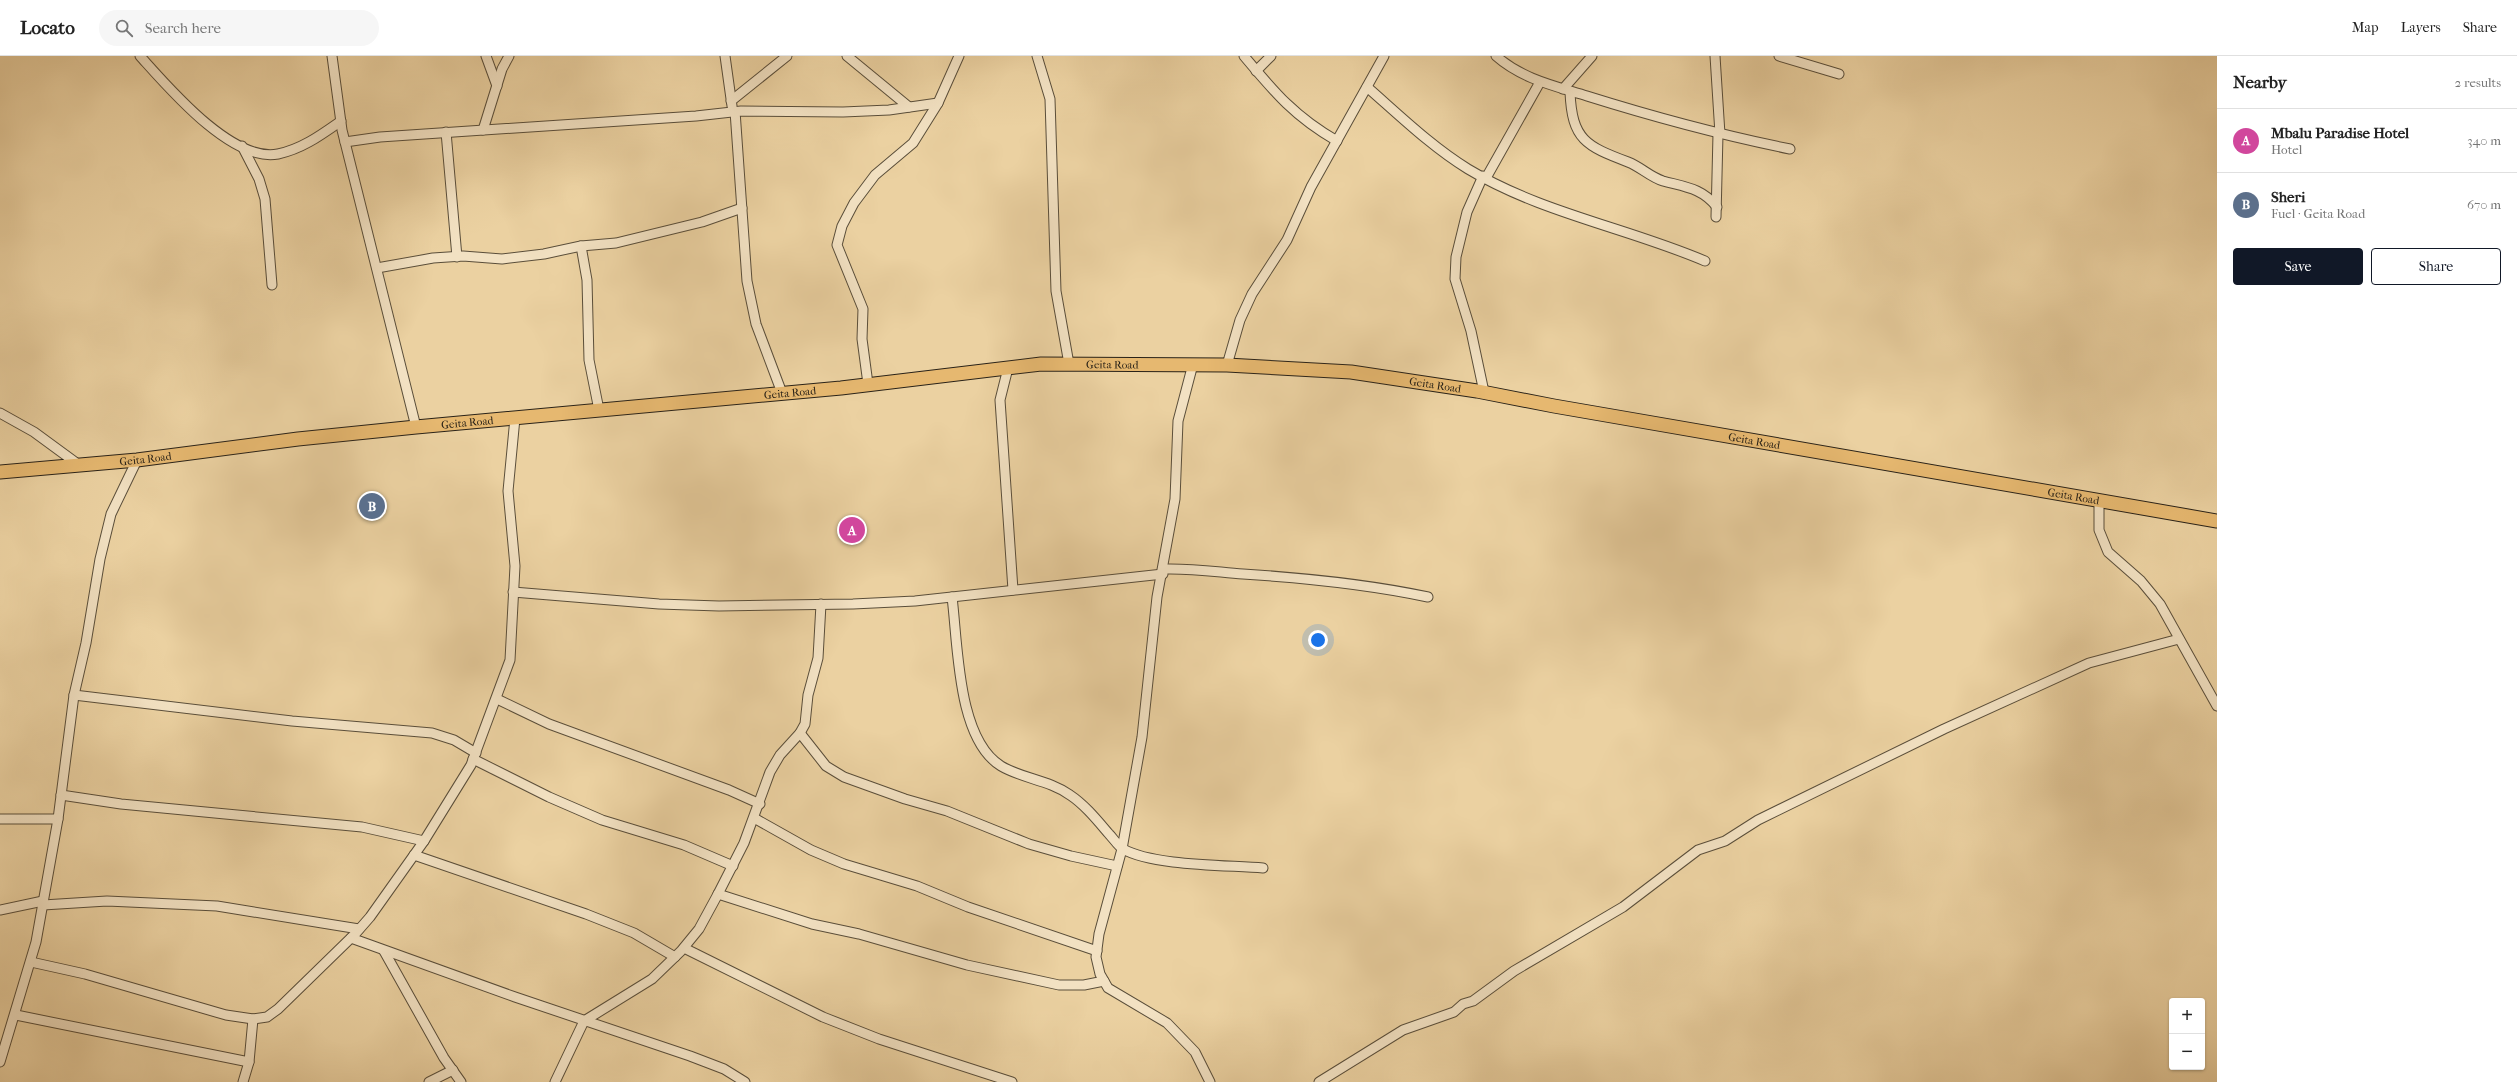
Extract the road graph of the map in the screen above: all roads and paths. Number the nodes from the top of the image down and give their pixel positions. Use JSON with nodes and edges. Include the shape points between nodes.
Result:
{"nodes":[{"id":1,"x":140,"y":56,"type":"edge"},
{"id":2,"x":332,"y":56,"type":"edge"},
{"id":3,"x":486,"y":56,"type":"edge"},
{"id":4,"x":509,"y":56,"type":"edge"},
{"id":5,"x":725,"y":56,"type":"edge"},
{"id":6,"x":787,"y":56,"type":"edge"},
{"id":7,"x":847,"y":56,"type":"edge"},
{"id":8,"x":959,"y":56,"type":"edge"},
{"id":9,"x":1037,"y":56,"type":"edge"},
{"id":10,"x":1244,"y":56,"type":"edge"},
{"id":11,"x":1272,"y":56,"type":"edge"},
{"id":12,"x":1384,"y":56,"type":"edge"},
{"id":13,"x":1496,"y":56,"type":"edge"},
{"id":14,"x":1592,"y":56,"type":"edge"},
{"id":15,"x":1715,"y":56,"type":"edge"},
{"id":16,"x":1779,"y":56,"type":"edge"},
{"id":17,"x":1256,"y":71,"type":"junction"},
{"id":18,"x":1839,"y":74,"type":"dead end"},
{"id":19,"x":1540,"y":82,"type":"junction"},
{"id":20,"x":497,"y":86,"type":"junction"},
{"id":21,"x":1367,"y":87,"type":"junction"},
{"id":22,"x":1566,"y":91,"type":"junction"},
{"id":23,"x":732,"y":101,"type":"junction"},
{"id":24,"x":938,"y":103,"type":"junction"},
{"id":25,"x":909,"y":107,"type":"junction"},
{"id":26,"x":734,"y":112,"type":"junction"},
{"id":27,"x":341,"y":121,"type":"junction"},
{"id":28,"x":483,"y":130,"type":"junction"},
{"id":29,"x":446,"y":132,"type":"junction"},
{"id":30,"x":1719,"y":134,"type":"junction"},
{"id":31,"x":1337,"y":141,"type":"junction"},
{"id":32,"x":345,"y":142,"type":"junction"},
{"id":33,"x":242,"y":146,"type":"junction"},
{"id":34,"x":1790,"y":149,"type":"dead end"},
{"id":35,"x":1485,"y":177,"type":"junction"},
{"id":36,"x":1717,"y":207,"type":"junction"},
{"id":37,"x":742,"y":208,"type":"junction"},
{"id":38,"x":1716,"y":217,"type":"dead end"},
{"id":39,"x":580,"y":246,"type":"junction"},
{"id":40,"x":457,"y":257,"type":"junction"},
{"id":41,"x":1705,"y":261,"type":"dead end"},
{"id":42,"x":377,"y":268,"type":"junction"},
{"id":43,"x":272,"y":285,"type":"dead end"},
{"id":44,"x":1069,"y":364,"type":"junction"},
{"id":45,"x":1193,"y":364,"type":"junction"},
{"id":46,"x":1227,"y":365,"type":"junction"},
{"id":47,"x":1008,"y":368,"type":"junction"},
{"id":48,"x":868,"y":384,"type":"junction"},
{"id":49,"x":1484,"y":392,"type":"junction"},
{"id":50,"x":782,"y":393,"type":"junction"},
{"id":51,"x":599,"y":410,"type":"junction"},
{"id":52,"x":0,"y":413,"type":"edge"},
{"id":53,"x":515,"y":418,"type":"junction"},
{"id":54,"x":416,"y":427,"type":"junction"},
{"id":55,"x":137,"y":460,"type":"junction"},
{"id":56,"x":78,"y":465,"type":"junction"},
{"id":57,"x":0,"y":472,"type":"edge"},
{"id":58,"x":2099,"y":500,"type":"junction"},
{"id":59,"x":2217,"y":521,"type":"edge"},
{"id":60,"x":1163,"y":572,"type":"junction"},
{"id":61,"x":1013,"y":590,"type":"junction"},
{"id":62,"x":513,"y":592,"type":"junction"},
{"id":63,"x":952,"y":597,"type":"junction"},
{"id":64,"x":1428,"y":597,"type":"dead end"},
{"id":65,"x":821,"y":604,"type":"junction"},
{"id":66,"x":2179,"y":639,"type":"junction"},
{"id":67,"x":74,"y":695,"type":"junction"},
{"id":68,"x":497,"y":699,"type":"junction"},
{"id":69,"x":2217,"y":706,"type":"edge"},
{"id":70,"x":800,"y":733,"type":"junction"},
{"id":71,"x":474,"y":756,"type":"junction"},
{"id":72,"x":61,"y":795,"type":"junction"},
{"id":73,"x":760,"y":804,"type":"junction"},
{"id":74,"x":754,"y":818,"type":"junction"},
{"id":75,"x":58,"y":819,"type":"junction"},
{"id":76,"x":0,"y":820,"type":"edge"},
{"id":77,"x":424,"y":841,"type":"junction"},
{"id":78,"x":1122,"y":849,"type":"junction"},
{"id":79,"x":414,"y":855,"type":"junction"},
{"id":80,"x":733,"y":866,"type":"junction"},
{"id":81,"x":1117,"y":866,"type":"junction"},
{"id":82,"x":1263,"y":868,"type":"dead end"},
{"id":83,"x":718,"y":894,"type":"junction"},
{"id":84,"x":43,"y":903,"type":"junction"},
{"id":85,"x":0,"y":910,"type":"edge"},
{"id":86,"x":360,"y":929,"type":"junction"},
{"id":87,"x":352,"y":938,"type":"junction"},
{"id":88,"x":684,"y":948,"type":"junction"},
{"id":89,"x":384,"y":951,"type":"junction"},
{"id":90,"x":1097,"y":951,"type":"junction"},
{"id":91,"x":675,"y":957,"type":"junction"},
{"id":92,"x":31,"y":962,"type":"junction"},
{"id":93,"x":1104,"y":980,"type":"junction"},
{"id":94,"x":16,"y":1015,"type":"junction"},
{"id":95,"x":253,"y":1019,"type":"junction"},
{"id":96,"x":584,"y":1021,"type":"junction"},
{"id":97,"x":0,"y":1062,"type":"edge"},
{"id":98,"x":249,"y":1062,"type":"junction"},
{"id":99,"x":453,"y":1070,"type":"junction"},
{"id":100,"x":244,"y":1082,"type":"edge"},
{"id":101,"x":429,"y":1082,"type":"edge"},
{"id":102,"x":461,"y":1082,"type":"edge"},
{"id":103,"x":555,"y":1082,"type":"edge"},
{"id":104,"x":745,"y":1082,"type":"edge"},
{"id":105,"x":1012,"y":1082,"type":"edge"},
{"id":106,"x":1210,"y":1082,"type":"edge"},
{"id":107,"x":1319,"y":1082,"type":"edge"}],
"edges":[{"from":1,"to":33,"type":"street","via":[[182,104],[228,139]]},
{"from":2,"to":27,"type":"street"},
{"from":3,"to":20,"type":"street"},
{"from":4,"to":20,"type":"street"},
{"from":5,"to":23,"type":"street"},
{"from":6,"to":23,"type":"street"},
{"from":7,"to":25,"type":"street"},
{"from":8,"to":24,"type":"street"},
{"from":9,"to":44,"type":"street","via":[[1050,99],[1056,291]]},
{"from":10,"to":17,"type":"street"},
{"from":11,"to":17,"type":"street"},
{"from":12,"to":21,"type":"street"},
{"from":13,"to":19,"type":"street","via":[[1505,64]]},
{"from":14,"to":22,"type":"street"},
{"from":15,"to":30,"type":"street"},
{"from":16,"to":18,"type":"street"},
{"from":17,"to":31,"type":"street","via":[[1293,112],[1312,127]]},
{"from":19,"to":22,"type":"street"},
{"from":19,"to":35,"type":"street"},
{"from":20,"to":28,"type":"street"},
{"from":21,"to":31,"type":"street"},
{"from":21,"to":35,"type":"street","via":[[1447,154]]},
{"from":22,"to":30,"type":"street"},
{"from":22,"to":36,"type":"street","via":[[1576,131],[1582,139],[1653,177],[1696,190],[1709,197]]},
{"from":23,"to":26,"type":"street"},
{"from":24,"to":25,"type":"street"},
{"from":24,"to":48,"type":"street","via":[[913,143],[875,175],[854,203],[842,226],[837,246],[863,309],[862,339]]},
{"from":25,"to":26,"type":"street","via":[[843,112]]},
{"from":26,"to":28,"type":"street"},
{"from":26,"to":37,"type":"street"},
{"from":27,"to":32,"type":"street"},
{"from":27,"to":33,"type":"street","via":[[307,144],[277,154],[252,151]]},
{"from":28,"to":29,"type":"street"},
{"from":29,"to":32,"type":"street"},
{"from":29,"to":40,"type":"street"},
{"from":30,"to":34,"type":"street"},
{"from":30,"to":36,"type":"street"},
{"from":31,"to":46,"type":"street","via":[[1311,187],[1287,240],[1252,294],[1240,320]]},
{"from":32,"to":42,"type":"street"},
{"from":33,"to":43,"type":"street","via":[[259,179],[265,199]]},
{"from":35,"to":41,"type":"street","via":[[1537,203],[1669,245]]},
{"from":35,"to":49,"type":"street","via":[[1467,212],[1456,257],[1455,279],[1471,331]]},
{"from":36,"to":38,"type":"street"},
{"from":37,"to":39,"type":"street","via":[[667,232]]},
{"from":37,"to":50,"type":"street","via":[[747,281],[756,324]]},
{"from":39,"to":40,"type":"street","via":[[544,254],[502,258]]},
{"from":39,"to":51,"type":"street","via":[[587,280],[589,360]]},
{"from":40,"to":42,"type":"street","via":[[433,258]]},
{"from":42,"to":54,"type":"street"},
{"from":44,"to":45,"type":"highway","name":"Geita Road"},
{"from":44,"to":47,"type":"highway","name":"Geita Road"},
{"from":45,"to":46,"type":"highway","name":"Geita Road"},
{"from":45,"to":60,"type":"street","via":[[1178,421],[1175,499]]},
{"from":46,"to":49,"type":"highway","name":"Geita Road","via":[[1351,372]]},
{"from":47,"to":48,"type":"highway","name":"Geita Road"},
{"from":47,"to":61,"type":"street","via":[[1000,400]]},
{"from":48,"to":50,"type":"highway","name":"Geita Road"},
{"from":49,"to":58,"type":"highway","name":"Geita Road"},
{"from":50,"to":51,"type":"highway","name":"Geita Road"},
{"from":51,"to":53,"type":"highway","name":"Geita Road"},
{"from":52,"to":56,"type":"street","via":[[34,432]]},
{"from":53,"to":54,"type":"highway","name":"Geita Road"},
{"from":53,"to":62,"type":"street","via":[[508,491],[515,566]]},
{"from":54,"to":55,"type":"highway","name":"Geita Road"},
{"from":55,"to":56,"type":"highway","name":"Geita Road"},
{"from":55,"to":67,"type":"street","via":[[111,514]]},
{"from":56,"to":57,"type":"highway","name":"Geita Road"},
{"from":58,"to":59,"type":"highway","name":"Geita Road"},
{"from":58,"to":66,"type":"street","via":[[2100,530],[2108,552],[2160,604]]},
{"from":60,"to":61,"type":"street"},
{"from":60,"to":64,"type":"street","via":[[1193,569],[1331,581],[1378,586]]},
{"from":60,"to":78,"type":"street","via":[[1157,597],[1142,737]]},
{"from":61,"to":63,"type":"street"},
{"from":62,"to":65,"type":"street","via":[[659,604]]},
{"from":62,"to":68,"type":"street","via":[[510,660]]},
{"from":63,"to":65,"type":"street","via":[[861,604]]},
{"from":63,"to":78,"type":"street","via":[[964,701],[973,732],[985,753],[1001,766],[1024,777],[1049,782],[1071,795]]},
{"from":65,"to":70,"type":"street","via":[[818,658],[808,695],[805,724]]},
{"from":66,"to":69,"type":"street"},
{"from":66,"to":107,"type":"street","via":[[2089,663],[1944,729],[1758,820],[1725,841],[1698,850],[1623,907],[1514,971],[1473,1001],[1463,1004],[1454,1012],[1403,1030]]},
{"from":67,"to":71,"type":"street","via":[[292,721],[432,733],[454,740]]},
{"from":67,"to":72,"type":"street"},
{"from":68,"to":71,"type":"street"},
{"from":68,"to":73,"type":"street","via":[[548,724],[730,790]]},
{"from":70,"to":73,"type":"street","via":[[780,755],[770,772]]},
{"from":70,"to":81,"type":"street","via":[[826,766],[844,777],[905,799],[947,810],[1029,844]]},
{"from":71,"to":77,"type":"street"},
{"from":71,"to":80,"type":"street","via":[[549,797],[602,820],[684,845]]},
{"from":72,"to":75,"type":"street"},
{"from":72,"to":77,"type":"street","via":[[121,804],[362,827]]},
{"from":73,"to":74,"type":"street"},
{"from":74,"to":80,"type":"street"},
{"from":74,"to":90,"type":"street","via":[[811,850],[844,864],[917,886],[968,907]]},
{"from":75,"to":76,"type":"street"},
{"from":75,"to":84,"type":"street"},
{"from":77,"to":79,"type":"street"},
{"from":78,"to":81,"type":"street"},
{"from":78,"to":82,"type":"street","via":[[1170,862]]},
{"from":79,"to":86,"type":"street"},
{"from":79,"to":91,"type":"street","via":[[593,916],[634,933]]},
{"from":80,"to":83,"type":"street"},
{"from":81,"to":90,"type":"street"},
{"from":83,"to":88,"type":"street","via":[[699,929]]},
{"from":83,"to":93,"type":"street","via":[[812,924],[1059,985],[1084,985]]},
{"from":84,"to":85,"type":"street"},
{"from":84,"to":86,"type":"street","via":[[107,901],[217,906]]},
{"from":84,"to":92,"type":"street"},
{"from":86,"to":87,"type":"street"},
{"from":87,"to":89,"type":"street"},
{"from":87,"to":95,"type":"street","via":[[278,1009],[267,1017]]},
{"from":88,"to":91,"type":"street"},
{"from":88,"to":105,"type":"street","via":[[837,1022]]},
{"from":89,"to":96,"type":"street"},
{"from":89,"to":99,"type":"street"},
{"from":90,"to":93,"type":"street","via":[[1100,974]]},
{"from":91,"to":96,"type":"street","via":[[652,978]]},
{"from":92,"to":94,"type":"street"},
{"from":92,"to":95,"type":"street","via":[[85,974],[226,1015]]},
{"from":93,"to":106,"type":"street","via":[[1108,988],[1167,1024],[1195,1052]]},
{"from":94,"to":97,"type":"street"},
{"from":94,"to":98,"type":"street"},
{"from":95,"to":98,"type":"street"},
{"from":96,"to":103,"type":"street"},
{"from":96,"to":104,"type":"street","via":[[690,1056]]},
{"from":98,"to":100,"type":"street"},
{"from":99,"to":101,"type":"street"},
{"from":99,"to":102,"type":"street"}]}
